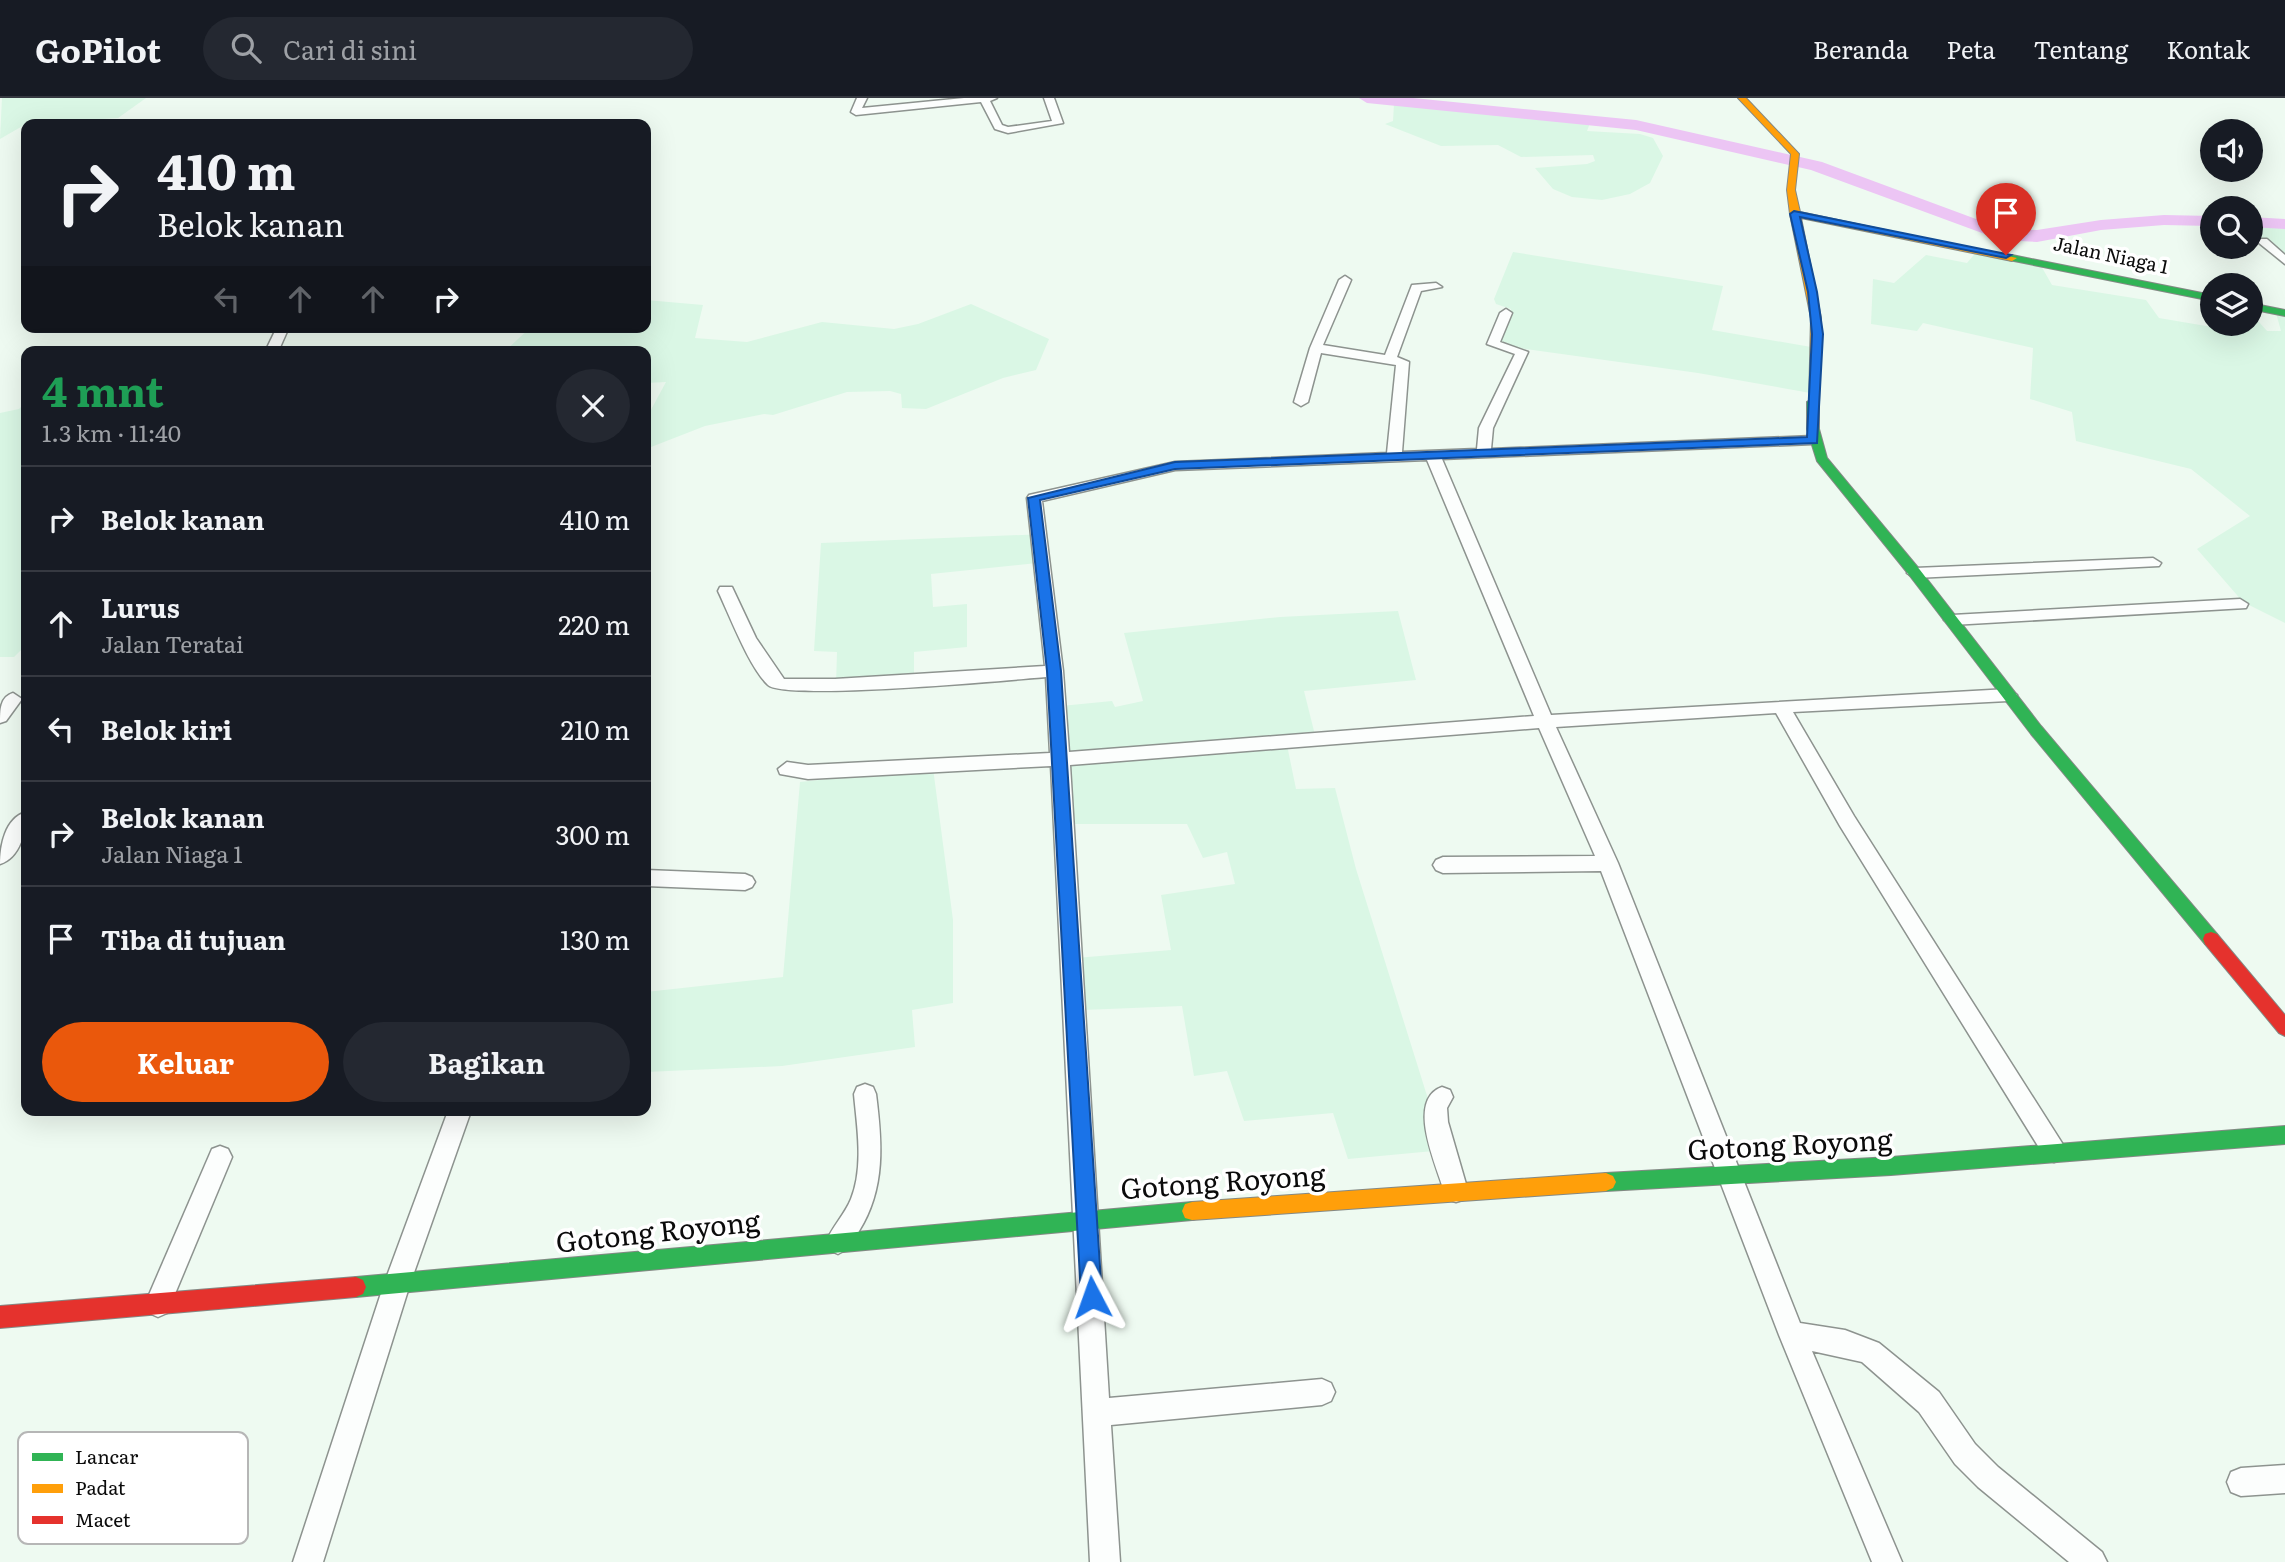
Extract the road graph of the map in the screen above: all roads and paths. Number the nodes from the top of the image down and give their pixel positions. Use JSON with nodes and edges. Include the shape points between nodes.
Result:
{"nodes":[{"id":1,"x":862,"y":98,"type":"edge"},
{"id":2,"x":1049,"y":98,"type":"edge"},
{"id":3,"x":1742,"y":98,"type":"edge"},
{"id":4,"x":988,"y":99,"type":"edge"},
{"id":5,"x":1794,"y":214,"type":"junction"},
{"id":6,"x":2263,"y":241,"type":"dead end"},
{"id":7,"x":2285,"y":261,"type":"edge"},
{"id":8,"x":1345,"y":280,"type":"dead end"},
{"id":9,"x":1436,"y":287,"type":"dead end"},
{"id":10,"x":2200,"y":296,"type":"edge"},
{"id":11,"x":2263,"y":309,"type":"edge"},
{"id":12,"x":1506,"y":313,"type":"dead end"},
{"id":13,"x":2285,"y":313,"type":"edge"},
{"id":14,"x":1316,"y":348,"type":"junction"},
{"id":15,"x":1390,"y":359,"type":"junction"},
{"id":16,"x":1300,"y":402,"type":"dead end"},
{"id":17,"x":1813,"y":440,"type":"junction"},
{"id":18,"x":1485,"y":454,"type":"junction"},
{"id":19,"x":1433,"y":456,"type":"junction"},
{"id":20,"x":1394,"y":458,"type":"junction"},
{"id":21,"x":2153,"y":563,"type":"dead end"},
{"id":22,"x":1915,"y":573,"type":"junction"},
{"id":23,"x":726,"y":591,"type":"dead end"},
{"id":24,"x":2240,"y":604,"type":"dead end"},
{"id":25,"x":1952,"y":620,"type":"junction"},
{"id":26,"x":1054,"y":671,"type":"junction"},
{"id":27,"x":2008,"y":695,"type":"junction"},
{"id":28,"x":13,"y":699,"type":"dead end"},
{"id":29,"x":1781,"y":706,"type":"junction"},
{"id":30,"x":0,"y":717,"type":"edge"},
{"id":31,"x":1545,"y":720,"type":"junction"},
{"id":32,"x":1060,"y":759,"type":"junction"},
{"id":33,"x":787,"y":769,"type":"dead end"},
{"id":34,"x":21,"y":822,"type":"edge"},
{"id":35,"x":0,"y":825,"type":"edge"},
{"id":36,"x":21,"y":828,"type":"edge"},
{"id":37,"x":0,"y":858,"type":"edge"},
{"id":38,"x":1608,"y":863,"type":"junction"},
{"id":39,"x":1443,"y":865,"type":"dead end"},
{"id":40,"x":651,"y":878,"type":"edge"},
{"id":41,"x":745,"y":882,"type":"dead end"},
{"id":42,"x":2285,"y":1028,"type":"edge"},
{"id":43,"x":865,"y":1094,"type":"dead end"},
{"id":44,"x":1442,"y":1097,"type":"dead end"},
{"id":45,"x":458,"y":1116,"type":"edge"},
{"id":46,"x":2285,"y":1135,"type":"edge"},
{"id":47,"x":2054,"y":1151,"type":"junction"},
{"id":48,"x":220,"y":1157,"type":"dead end"},
{"id":49,"x":1731,"y":1174,"type":"junction"},
{"id":50,"x":1456,"y":1191,"type":"junction"},
{"id":51,"x":1087,"y":1219,"type":"junction"},
{"id":52,"x":838,"y":1241,"type":"junction"},
{"id":53,"x":397,"y":1284,"type":"junction"},
{"id":54,"x":158,"y":1304,"type":"junction"},
{"id":55,"x":0,"y":1317,"type":"edge"},
{"id":56,"x":1792,"y":1335,"type":"junction"},
{"id":57,"x":1322,"y":1392,"type":"dead end"},
{"id":58,"x":1099,"y":1413,"type":"junction"},
{"id":59,"x":2285,"y":1479,"type":"edge"},
{"id":60,"x":2241,"y":1482,"type":"dead end"},
{"id":61,"x":308,"y":1562,"type":"edge"},
{"id":62,"x":1105,"y":1562,"type":"edge"},
{"id":63,"x":1887,"y":1562,"type":"edge"},
{"id":64,"x":2092,"y":1562,"type":"edge"}],
"edges":[{"from":1,"to":4,"type":"street","via":[[856,113]]},
{"from":2,"to":4,"type":"street","via":[[1058,123],[1008,130],[998,127]]},
{"from":3,"to":5,"type":"street","via":[[1796,160],[1791,181]]},
{"from":5,"to":10,"type":"street","name":"Jalan Niaga 1"},
{"from":5,"to":17,"type":"street","via":[[1817,334]]},
{"from":6,"to":7,"type":"street"},
{"from":8,"to":14,"type":"street"},
{"from":9,"to":15,"type":"street","via":[[1417,288]]},
{"from":11,"to":13,"type":"street"},
{"from":12,"to":18,"type":"street","via":[[1493,344],[1522,352],[1486,428]]},
{"from":14,"to":15,"type":"street"},
{"from":14,"to":16,"type":"street"},
{"from":15,"to":20,"type":"street","via":[[1404,364]]},
{"from":17,"to":18,"type":"street"},
{"from":17,"to":22,"type":"street","via":[[1821,458]]},
{"from":18,"to":19,"type":"street"},
{"from":19,"to":20,"type":"street"},
{"from":19,"to":31,"type":"street"},
{"from":20,"to":26,"type":"street","via":[[1175,466],[1034,498]]},
{"from":21,"to":22,"type":"street"},
{"from":22,"to":25,"type":"street"},
{"from":23,"to":26,"type":"street","via":[[748,638],[780,685]]},
{"from":24,"to":25,"type":"street"},
{"from":25,"to":27,"type":"street"},
{"from":26,"to":32,"type":"street"},
{"from":27,"to":29,"type":"street"},
{"from":27,"to":42,"type":"street"},
{"from":28,"to":30,"type":"street"},
{"from":29,"to":31,"type":"street"},
{"from":29,"to":47,"type":"street","via":[[1847,821]]},
{"from":31,"to":32,"type":"street"},
{"from":31,"to":38,"type":"street"},
{"from":32,"to":33,"type":"street","via":[[807,772]]},
{"from":32,"to":51,"type":"street"},
{"from":34,"to":35,"type":"street"},
{"from":36,"to":37,"type":"street"},
{"from":38,"to":39,"type":"street"},
{"from":38,"to":49,"type":"street"},
{"from":40,"to":41,"type":"street"},
{"from":43,"to":52,"type":"street","via":[[867,1184],[858,1210]]},
{"from":44,"to":50,"type":"street","via":[[1435,1105],[1436,1122]]},
{"from":45,"to":53,"type":"street"},
{"from":46,"to":47,"type":"street","name":"Gotong Royong"},
{"from":47,"to":49,"type":"street","name":"Gotong Royong"},
{"from":48,"to":54,"type":"street"},
{"from":49,"to":50,"type":"street","name":"Gotong Royong"},
{"from":49,"to":56,"type":"street"},
{"from":50,"to":51,"type":"street","name":"Gotong Royong"},
{"from":51,"to":52,"type":"street","name":"Gotong Royong"},
{"from":51,"to":58,"type":"street"},
{"from":52,"to":53,"type":"street","name":"Gotong Royong"},
{"from":53,"to":54,"type":"street","name":"Gotong Royong"},
{"from":53,"to":61,"type":"street"},
{"from":54,"to":55,"type":"street","name":"Gotong Royong"},
{"from":56,"to":63,"type":"street"},
{"from":56,"to":64,"type":"street","via":[[1871,1352],[1929,1402],[1965,1454],[1988,1477]]},
{"from":57,"to":58,"type":"street"},
{"from":58,"to":62,"type":"street"},
{"from":59,"to":60,"type":"street"}]}
